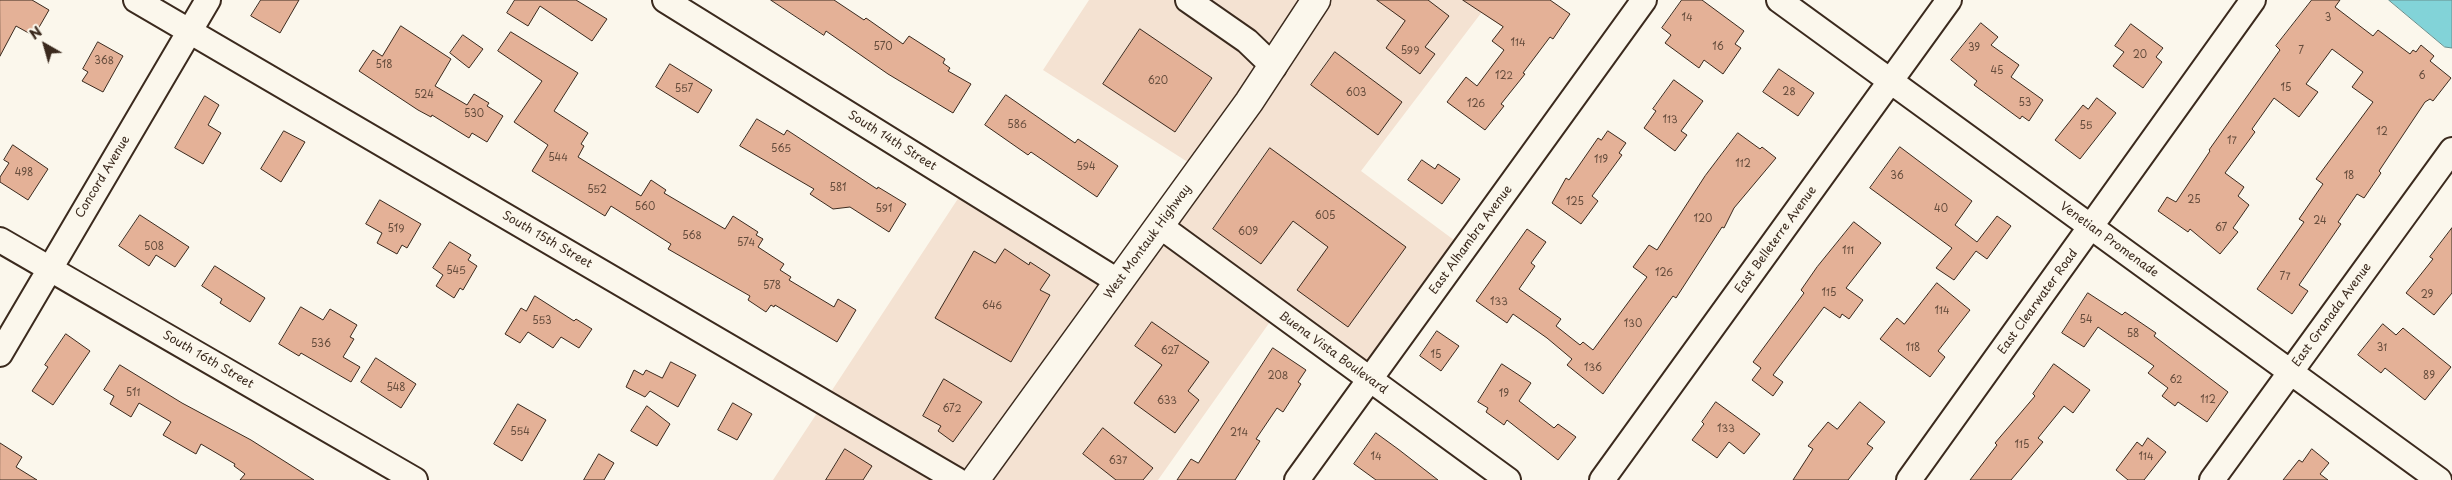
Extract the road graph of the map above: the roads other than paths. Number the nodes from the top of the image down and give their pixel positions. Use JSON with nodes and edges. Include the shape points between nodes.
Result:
{"nodes":[{"id":1,"x":136,"y":0,"type":"edge"},
{"id":2,"x":208,"y":0,"type":"edge"},
{"id":3,"x":665,"y":0,"type":"edge"},
{"id":4,"x":1316,"y":0,"type":"edge"},
{"id":5,"x":1644,"y":0,"type":"edge"},
{"id":6,"x":1779,"y":0,"type":"edge"},
{"id":7,"x":1949,"y":0,"type":"edge"},
{"id":8,"x":2253,"y":0,"type":"edge"},
{"id":9,"x":1198,"y":2,"type":"edge"},
{"id":10,"x":189,"y":32,"type":"junction"},
{"id":11,"x":1274,"y":67,"type":"junction"},
{"id":12,"x":1891,"y":81,"type":"junction"},
{"id":13,"x":2452,"y":150,"type":"edge"},
{"id":14,"x":1160,"y":226,"type":"junction"},
{"id":15,"x":2092,"y":227,"type":"junction"},
{"id":16,"x":0,"y":240,"type":"edge"},
{"id":17,"x":49,"y":268,"type":"junction"},
{"id":18,"x":1119,"y":282,"type":"junction"},
{"id":19,"x":0,"y":354,"type":"edge"},
{"id":20,"x":2290,"y":372,"type":"junction"},
{"id":21,"x":1370,"y":380,"type":"junction"},
{"id":22,"x":415,"y":480,"type":"edge"},
{"id":23,"x":958,"y":480,"type":"edge"},
{"id":24,"x":975,"y":480,"type":"edge"},
{"id":25,"x":1297,"y":480,"type":"edge"},
{"id":26,"x":1508,"y":480,"type":"edge"},
{"id":27,"x":1602,"y":480,"type":"edge"},
{"id":28,"x":1909,"y":480,"type":"edge"},
{"id":29,"x":2212,"y":480,"type":"edge"},
{"id":30,"x":2439,"y":480,"type":"edge"}],
"edges":[{"from":1,"to":10,"type":"street","name":"South 15th Street"},
{"from":2,"to":10,"type":"street","name":"Concord Avenue"},
{"from":3,"to":18,"type":"street","name":"South 14th Street"},
{"from":4,"to":11,"type":"main road","name":"West Montauk Highway"},
{"from":5,"to":21,"type":"street","name":"East Alhambra Avenue"},
{"from":6,"to":12,"type":"street","name":"Venetian Promenade"},
{"from":7,"to":12,"type":"street","name":"East Belleterre Avenue"},
{"from":8,"to":15,"type":"street","name":"East Clearwater Road"},
{"from":9,"to":11,"type":"street"},
{"from":10,"to":17,"type":"street","name":"Concord Avenue"},
{"from":10,"to":23,"type":"street","name":"South 15th Street"},
{"from":11,"to":14,"type":"main road","name":"West Montauk Highway"},
{"from":12,"to":15,"type":"street","name":"Venetian Promenade"},
{"from":12,"to":27,"type":"street","name":"East Belleterre Avenue"},
{"from":13,"to":20,"type":"street","name":"East Granada Avenue"},
{"from":14,"to":18,"type":"main road","name":"West Montauk Highway"},
{"from":14,"to":21,"type":"street","name":"Buena Vista Boulevard"},
{"from":15,"to":20,"type":"street","name":"Venetian Promenade"},
{"from":15,"to":28,"type":"street","name":"East Clearwater Road"},
{"from":16,"to":17,"type":"street","name":"South 16th Street"},
{"from":17,"to":19,"type":"street","name":"Concord Avenue"},
{"from":17,"to":22,"type":"street","name":"South 16th Street"},
{"from":18,"to":24,"type":"main road","name":"West Montauk Highway"},
{"from":20,"to":29,"type":"street","name":"East Granada Avenue"},
{"from":20,"to":30,"type":"street","name":"Venetian Promenade"},
{"from":21,"to":25,"type":"street","name":"East Alhambra Avenue"},
{"from":21,"to":26,"type":"street","name":"Buena Vista Boulevard"}]}
